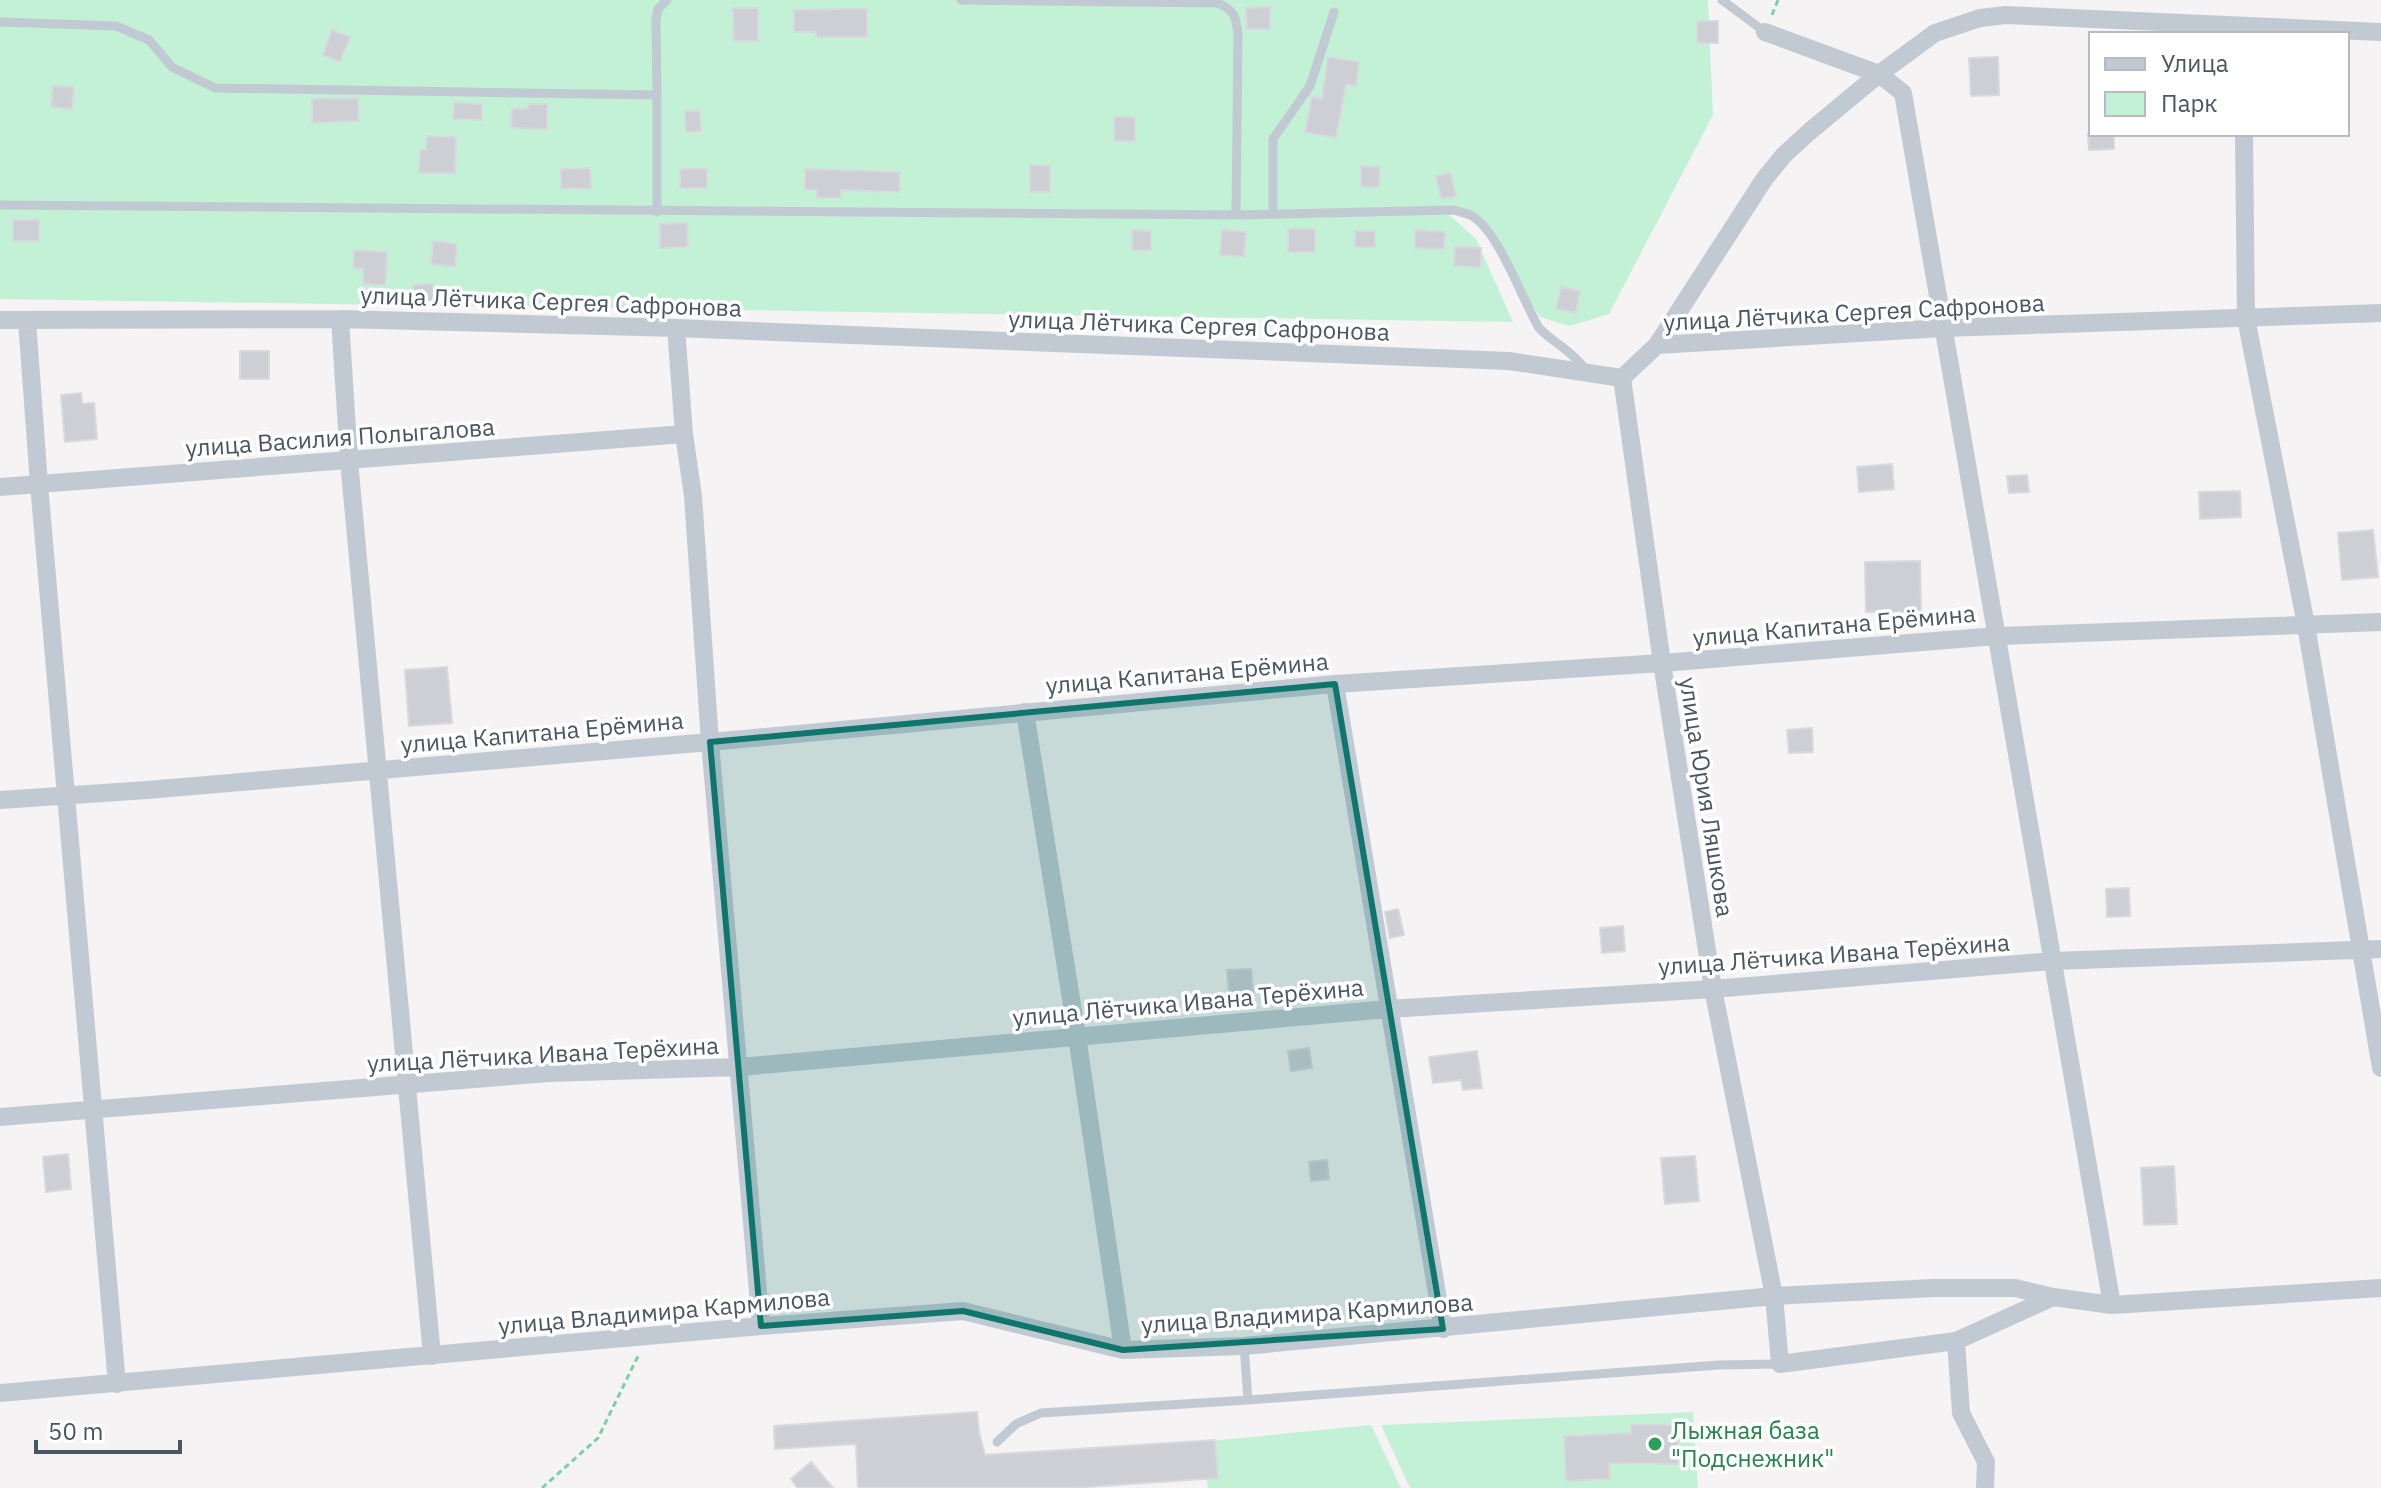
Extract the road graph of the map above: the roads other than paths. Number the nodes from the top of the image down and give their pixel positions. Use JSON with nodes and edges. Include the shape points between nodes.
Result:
{"nodes":[{"id":1,"x":667,"y":0,"type":"edge"},
{"id":2,"x":961,"y":0,"type":"edge"},
{"id":3,"x":1722,"y":0,"type":"edge"},
{"id":4,"x":1131,"y":1,"type":"edge"},
{"id":5,"x":1334,"y":12,"type":"dead end"},
{"id":6,"x":0,"y":22,"type":"edge"},
{"id":7,"x":2242,"y":30,"type":"edge"},
{"id":8,"x":1765,"y":32,"type":"joint"},
{"id":9,"x":2381,"y":32,"type":"edge"},
{"id":10,"x":1879,"y":74,"type":"junction"},
{"id":11,"x":657,"y":95,"type":"junction"},
{"id":12,"x":2244,"y":136,"type":"edge"},
{"id":13,"x":0,"y":205,"type":"edge"},
{"id":14,"x":657,"y":212,"type":"junction"},
{"id":15,"x":1273,"y":214,"type":"junction"},
{"id":16,"x":1236,"y":215,"type":"junction"},
{"id":17,"x":2381,"y":313,"type":"edge"},
{"id":18,"x":2246,"y":318,"type":"junction"},
{"id":19,"x":340,"y":319,"type":"junction"},
{"id":20,"x":0,"y":320,"type":"edge"},
{"id":21,"x":27,"y":321,"type":"junction"},
{"id":22,"x":676,"y":328,"type":"junction"},
{"id":23,"x":1944,"y":328,"type":"junction"},
{"id":24,"x":1657,"y":345,"type":"junction"},
{"id":25,"x":1588,"y":373,"type":"junction"},
{"id":26,"x":1622,"y":378,"type":"junction"},
{"id":27,"x":684,"y":434,"type":"junction"},
{"id":28,"x":349,"y":461,"type":"junction"},
{"id":29,"x":39,"y":484,"type":"junction"},
{"id":30,"x":0,"y":487,"type":"edge"},
{"id":31,"x":2381,"y":622,"type":"edge"},
{"id":32,"x":2306,"y":625,"type":"junction"},
{"id":33,"x":1997,"y":636,"type":"junction"},
{"id":34,"x":1662,"y":663,"type":"junction"},
{"id":35,"x":1335,"y":684,"type":"junction"},
{"id":36,"x":1025,"y":712,"type":"junction"},
{"id":37,"x":710,"y":742,"type":"junction"},
{"id":38,"x":379,"y":770,"type":"junction"},
{"id":39,"x":66,"y":796,"type":"junction"},
{"id":40,"x":0,"y":800,"type":"edge"},
{"id":41,"x":2362,"y":949,"type":"junction"},
{"id":42,"x":2381,"y":949,"type":"edge"},
{"id":43,"x":2053,"y":961,"type":"junction"},
{"id":44,"x":1713,"y":989,"type":"junction"},
{"id":45,"x":1388,"y":1009,"type":"junction"},
{"id":46,"x":1077,"y":1036,"type":"junction"},
{"id":47,"x":740,"y":1067,"type":"junction"},
{"id":48,"x":2381,"y":1068,"type":"edge"},
{"id":49,"x":407,"y":1083,"type":"junction"},
{"id":50,"x":93,"y":1109,"type":"junction"},
{"id":51,"x":0,"y":1117,"type":"edge"},
{"id":52,"x":2381,"y":1288,"type":"edge"},
{"id":53,"x":1774,"y":1296,"type":"junction"},
{"id":54,"x":2053,"y":1297,"type":"junction"},
{"id":55,"x":2112,"y":1305,"type":"junction"},
{"id":56,"x":761,"y":1326,"type":"junction"},
{"id":57,"x":1443,"y":1329,"type":"junction"},
{"id":58,"x":1956,"y":1341,"type":"junction"},
{"id":59,"x":1244,"y":1346,"type":"junction"},
{"id":60,"x":1123,"y":1350,"type":"junction"},
{"id":61,"x":432,"y":1356,"type":"junction"},
{"id":62,"x":1780,"y":1364,"type":"junction"},
{"id":63,"x":117,"y":1384,"type":"junction"},
{"id":64,"x":0,"y":1393,"type":"edge"},
{"id":65,"x":1248,"y":1400,"type":"junction"},
{"id":66,"x":997,"y":1442,"type":"dead end"},
{"id":67,"x":1985,"y":1488,"type":"edge"}],
"edges":[{"from":1,"to":11,"type":"lane","via":[[656,19]]},
{"from":2,"to":4,"type":"lane"},
{"from":3,"to":8,"type":"lane"},
{"from":4,"to":16,"type":"lane","via":[[1217,3],[1236,16]]},
{"from":5,"to":15,"type":"lane","via":[[1310,86],[1273,139]]},
{"from":6,"to":11,"type":"lane","via":[[116,26],[149,40],[172,67],[215,88]]},
{"from":7,"to":9,"type":"street"},
{"from":7,"to":10,"type":"street","via":[[2033,16],[1980,18],[1935,33]]},
{"from":8,"to":10,"type":"street"},
{"from":10,"to":23,"type":"street","via":[[1903,93]]},
{"from":10,"to":24,"type":"street","via":[[1809,132],[1765,178]]},
{"from":11,"to":14,"type":"lane"},
{"from":12,"to":18,"type":"street"},
{"from":13,"to":14,"type":"lane"},
{"from":14,"to":16,"type":"lane"},
{"from":15,"to":16,"type":"lane"},
{"from":15,"to":25,"type":"lane","via":[[1470,214],[1493,238],[1539,328]]},
{"from":17,"to":18,"type":"street","name":"улица Лётчика Сергея Сафронова"},
{"from":18,"to":23,"type":"street","name":"улица Лётчика Сергея Сафронова"},
{"from":18,"to":32,"type":"street"},
{"from":19,"to":21,"type":"street","name":"улица Лётчика Сергея Сафронова"},
{"from":19,"to":22,"type":"street","name":"улица Лётчика Сергея Сафронова"},
{"from":19,"to":28,"type":"street"},
{"from":20,"to":21,"type":"street","name":"улица Лётчика Сергея Сафронова"},
{"from":21,"to":29,"type":"street"},
{"from":22,"to":25,"type":"street","name":"улица Лётчика Сергея Сафронова","via":[[1509,361]]},
{"from":22,"to":27,"type":"street"},
{"from":23,"to":24,"type":"street","name":"улица Лётчика Сергея Сафронова"},
{"from":23,"to":33,"type":"street"},
{"from":24,"to":26,"type":"street","name":"улица Лётчика Сергея Сафронова"},
{"from":25,"to":26,"type":"street","name":"улица Лётчика Сергея Сафронова"},
{"from":26,"to":34,"type":"street","name":"улица Юрия Ляшкова"},
{"from":27,"to":28,"type":"street","name":"улица Василия Полыгалова"},
{"from":27,"to":37,"type":"street"},
{"from":28,"to":29,"type":"street","name":"улица Василия Полыгалова"},
{"from":28,"to":38,"type":"street"},
{"from":29,"to":30,"type":"street","name":"улица Василия Полыгалова"},
{"from":29,"to":39,"type":"street"},
{"from":31,"to":32,"type":"street","name":"улица Капитана Ерёмина"},
{"from":32,"to":33,"type":"street","name":"улица Капитана Ерёмина"},
{"from":32,"to":41,"type":"street"},
{"from":33,"to":34,"type":"street","name":"улица Капитана Ерёмина"},
{"from":33,"to":43,"type":"street"},
{"from":34,"to":35,"type":"street","name":"улица Капитана Ерёмина"},
{"from":34,"to":44,"type":"street","name":"улица Юрия Ляшкова"},
{"from":35,"to":36,"type":"street","name":"улица Капитана Ерёмина"},
{"from":35,"to":45,"type":"street"},
{"from":36,"to":37,"type":"street","name":"улица Капитана Ерёмина"},
{"from":36,"to":46,"type":"street"},
{"from":37,"to":38,"type":"street","name":"улица Капитана Ерёмина"},
{"from":37,"to":47,"type":"street"},
{"from":38,"to":39,"type":"street","name":"улица Капитана Ерёмина"},
{"from":38,"to":49,"type":"street"},
{"from":39,"to":40,"type":"street","name":"улица Капитана Ерёмина"},
{"from":39,"to":50,"type":"street"},
{"from":41,"to":42,"type":"street","name":"улица Лётчика Ивана Терёхина"},
{"from":41,"to":43,"type":"street","name":"улица Лётчика Ивана Терёхина"},
{"from":41,"to":48,"type":"street"},
{"from":43,"to":44,"type":"street","name":"улица Лётчика Ивана Терёхина"},
{"from":43,"to":55,"type":"street"},
{"from":44,"to":45,"type":"street","name":"улица Лётчика Ивана Терёхина"},
{"from":44,"to":53,"type":"street","name":"улица Юрия Ляшкова"},
{"from":45,"to":46,"type":"street","name":"улица Лётчика Ивана Терёхина"},
{"from":45,"to":57,"type":"street"},
{"from":46,"to":47,"type":"street","name":"улица Лётчика Ивана Терёхина"},
{"from":46,"to":60,"type":"street"},
{"from":47,"to":49,"type":"street","name":"улица Лётчика Ивана Терёхина"},
{"from":47,"to":56,"type":"street"},
{"from":49,"to":50,"type":"street","name":"улица Лётчика Ивана Терёхина"},
{"from":49,"to":61,"type":"street"},
{"from":50,"to":51,"type":"street","name":"улица Лётчика Ивана Терёхина"},
{"from":50,"to":63,"type":"street"},
{"from":52,"to":55,"type":"street","name":"улица Владимира Кармилова"},
{"from":53,"to":54,"type":"street","name":"улица Владимира Кармилова","via":[[2015,1288]]},
{"from":53,"to":57,"type":"street","name":"улица Владимира Кармилова"},
{"from":53,"to":62,"type":"street","name":"улица Юрия Ляшкова"},
{"from":54,"to":55,"type":"street","name":"улица Владимира Кармилова"},
{"from":54,"to":58,"type":"street"},
{"from":56,"to":60,"type":"street","name":"улица Владимира Кармилова","via":[[963,1311]]},
{"from":56,"to":61,"type":"street","name":"улица Владимира Кармилова"},
{"from":57,"to":59,"type":"street","name":"улица Владимира Кармилова"},
{"from":58,"to":62,"type":"street"},
{"from":58,"to":67,"type":"street","via":[[1961,1413],[1986,1462]]},
{"from":59,"to":60,"type":"street","name":"улица Владимира Кармилова"},
{"from":59,"to":65,"type":"lane"},
{"from":61,"to":63,"type":"street","name":"улица Владимира Кармилова"},
{"from":62,"to":65,"type":"lane"},
{"from":63,"to":64,"type":"street","name":"улица Владимира Кармилова"},
{"from":65,"to":66,"type":"lane","via":[[1041,1413],[1016,1424]]}]}
